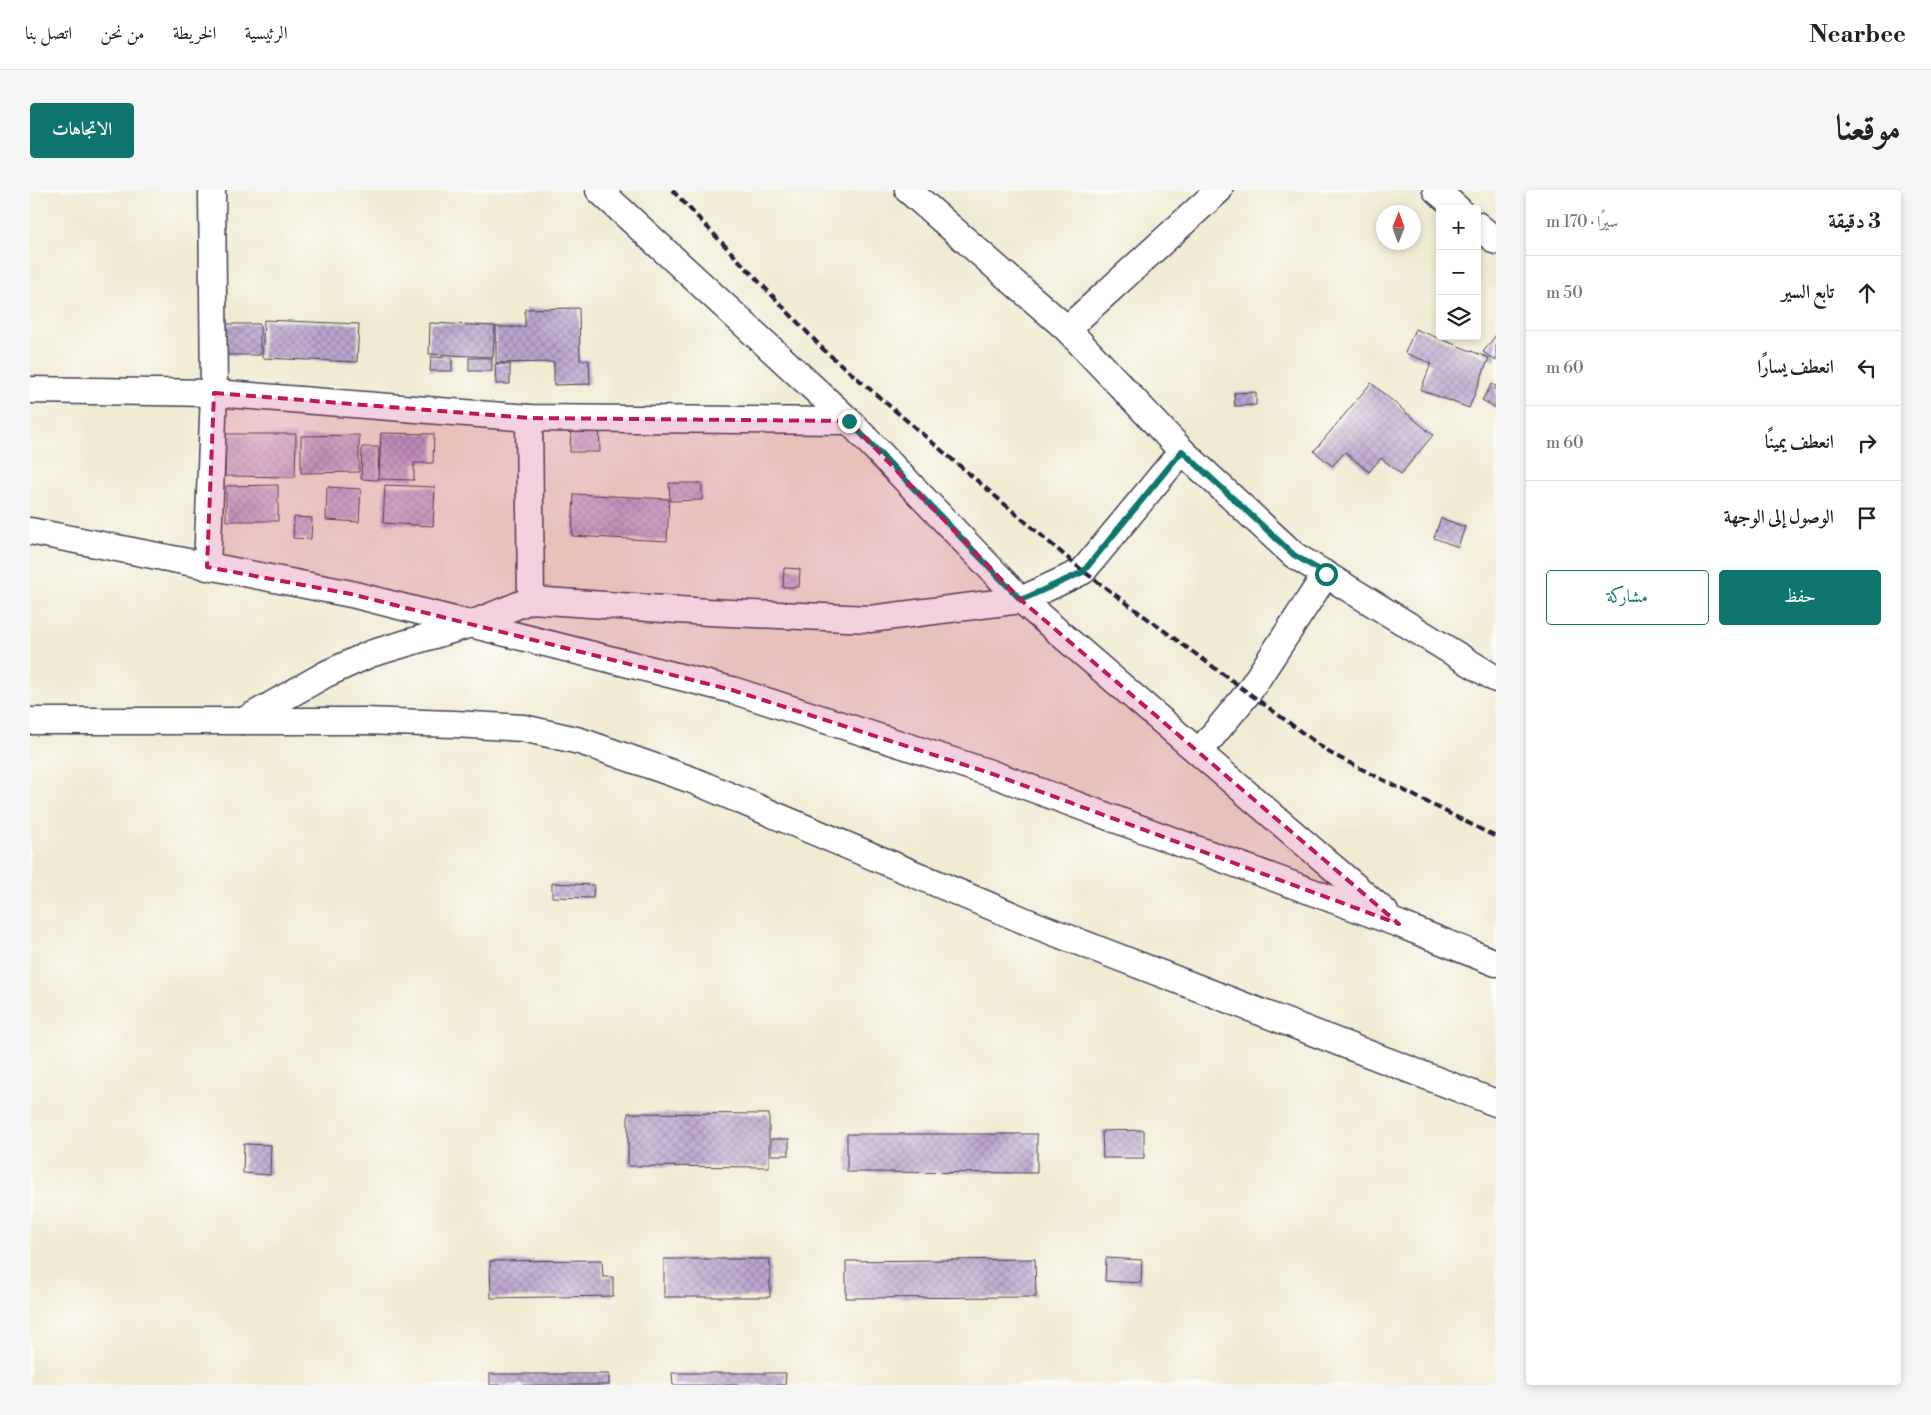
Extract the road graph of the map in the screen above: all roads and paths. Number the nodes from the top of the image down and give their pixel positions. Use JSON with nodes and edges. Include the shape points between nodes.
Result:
{"nodes":[{"id":1,"x":212,"y":190,"type":"edge"},
{"id":2,"x":599,"y":190,"type":"edge"},
{"id":3,"x":908,"y":190,"type":"edge"},
{"id":4,"x":1219,"y":190,"type":"edge"},
{"id":5,"x":1436,"y":190,"type":"edge"},
{"id":6,"x":1453,"y":205,"type":"edge"},
{"id":7,"x":1481,"y":228,"type":"edge"},
{"id":8,"x":1496,"y":241,"type":"edge"},
{"id":9,"x":1067,"y":329,"type":"junction"},
{"id":10,"x":30,"y":390,"type":"edge"},
{"id":11,"x":214,"y":393,"type":"junction"},
{"id":12,"x":529,"y":418,"type":"junction"},
{"id":13,"x":849,"y":421,"type":"junction"},
{"id":14,"x":1182,"y":451,"type":"junction"},
{"id":15,"x":30,"y":530,"type":"edge"},
{"id":16,"x":207,"y":567,"type":"junction"},
{"id":17,"x":1326,"y":574,"type":"junction"},
{"id":18,"x":531,"y":600,"type":"junction"},
{"id":19,"x":1021,"y":600,"type":"junction"},
{"id":20,"x":471,"y":624,"type":"junction"},
{"id":21,"x":1496,"y":679,"type":"edge"},
{"id":22,"x":30,"y":720,"type":"edge"},
{"id":23,"x":243,"y":721,"type":"junction"},
{"id":24,"x":1199,"y":752,"type":"junction"},
{"id":25,"x":1399,"y":924,"type":"junction"},
{"id":26,"x":1496,"y":963,"type":"edge"},
{"id":27,"x":1496,"y":1103,"type":"edge"}],
"edges":[{"from":1,"to":11,"type":"street"},
{"from":2,"to":13,"type":"street"},
{"from":3,"to":9,"type":"street"},
{"from":4,"to":9,"type":"street"},
{"from":5,"to":6,"type":"street"},
{"from":7,"to":8,"type":"street"},
{"from":9,"to":14,"type":"street"},
{"from":10,"to":11,"type":"street"},
{"from":11,"to":12,"type":"street"},
{"from":11,"to":16,"type":"street"},
{"from":12,"to":13,"type":"street"},
{"from":12,"to":18,"type":"street"},
{"from":13,"to":19,"type":"street"},
{"from":14,"to":17,"type":"street","via":[[1294,555]]},
{"from":14,"to":19,"type":"street","via":[[1083,572]]},
{"from":15,"to":16,"type":"street"},
{"from":16,"to":20,"type":"street","via":[[351,594]]},
{"from":17,"to":21,"type":"street"},
{"from":17,"to":24,"type":"street","via":[[1248,693]]},
{"from":18,"to":19,"type":"street","via":[[870,619]]},
{"from":18,"to":20,"type":"street"},
{"from":19,"to":24,"type":"street"},
{"from":20,"to":23,"type":"street","via":[[370,654],[326,674]]},
{"from":20,"to":25,"type":"street","via":[[732,690],[990,773]]},
{"from":22,"to":23,"type":"street"},
{"from":23,"to":27,"type":"street","via":[[523,728],[580,741],[692,780],[1035,925]]},
{"from":24,"to":25,"type":"street"},
{"from":25,"to":26,"type":"street"}]}
